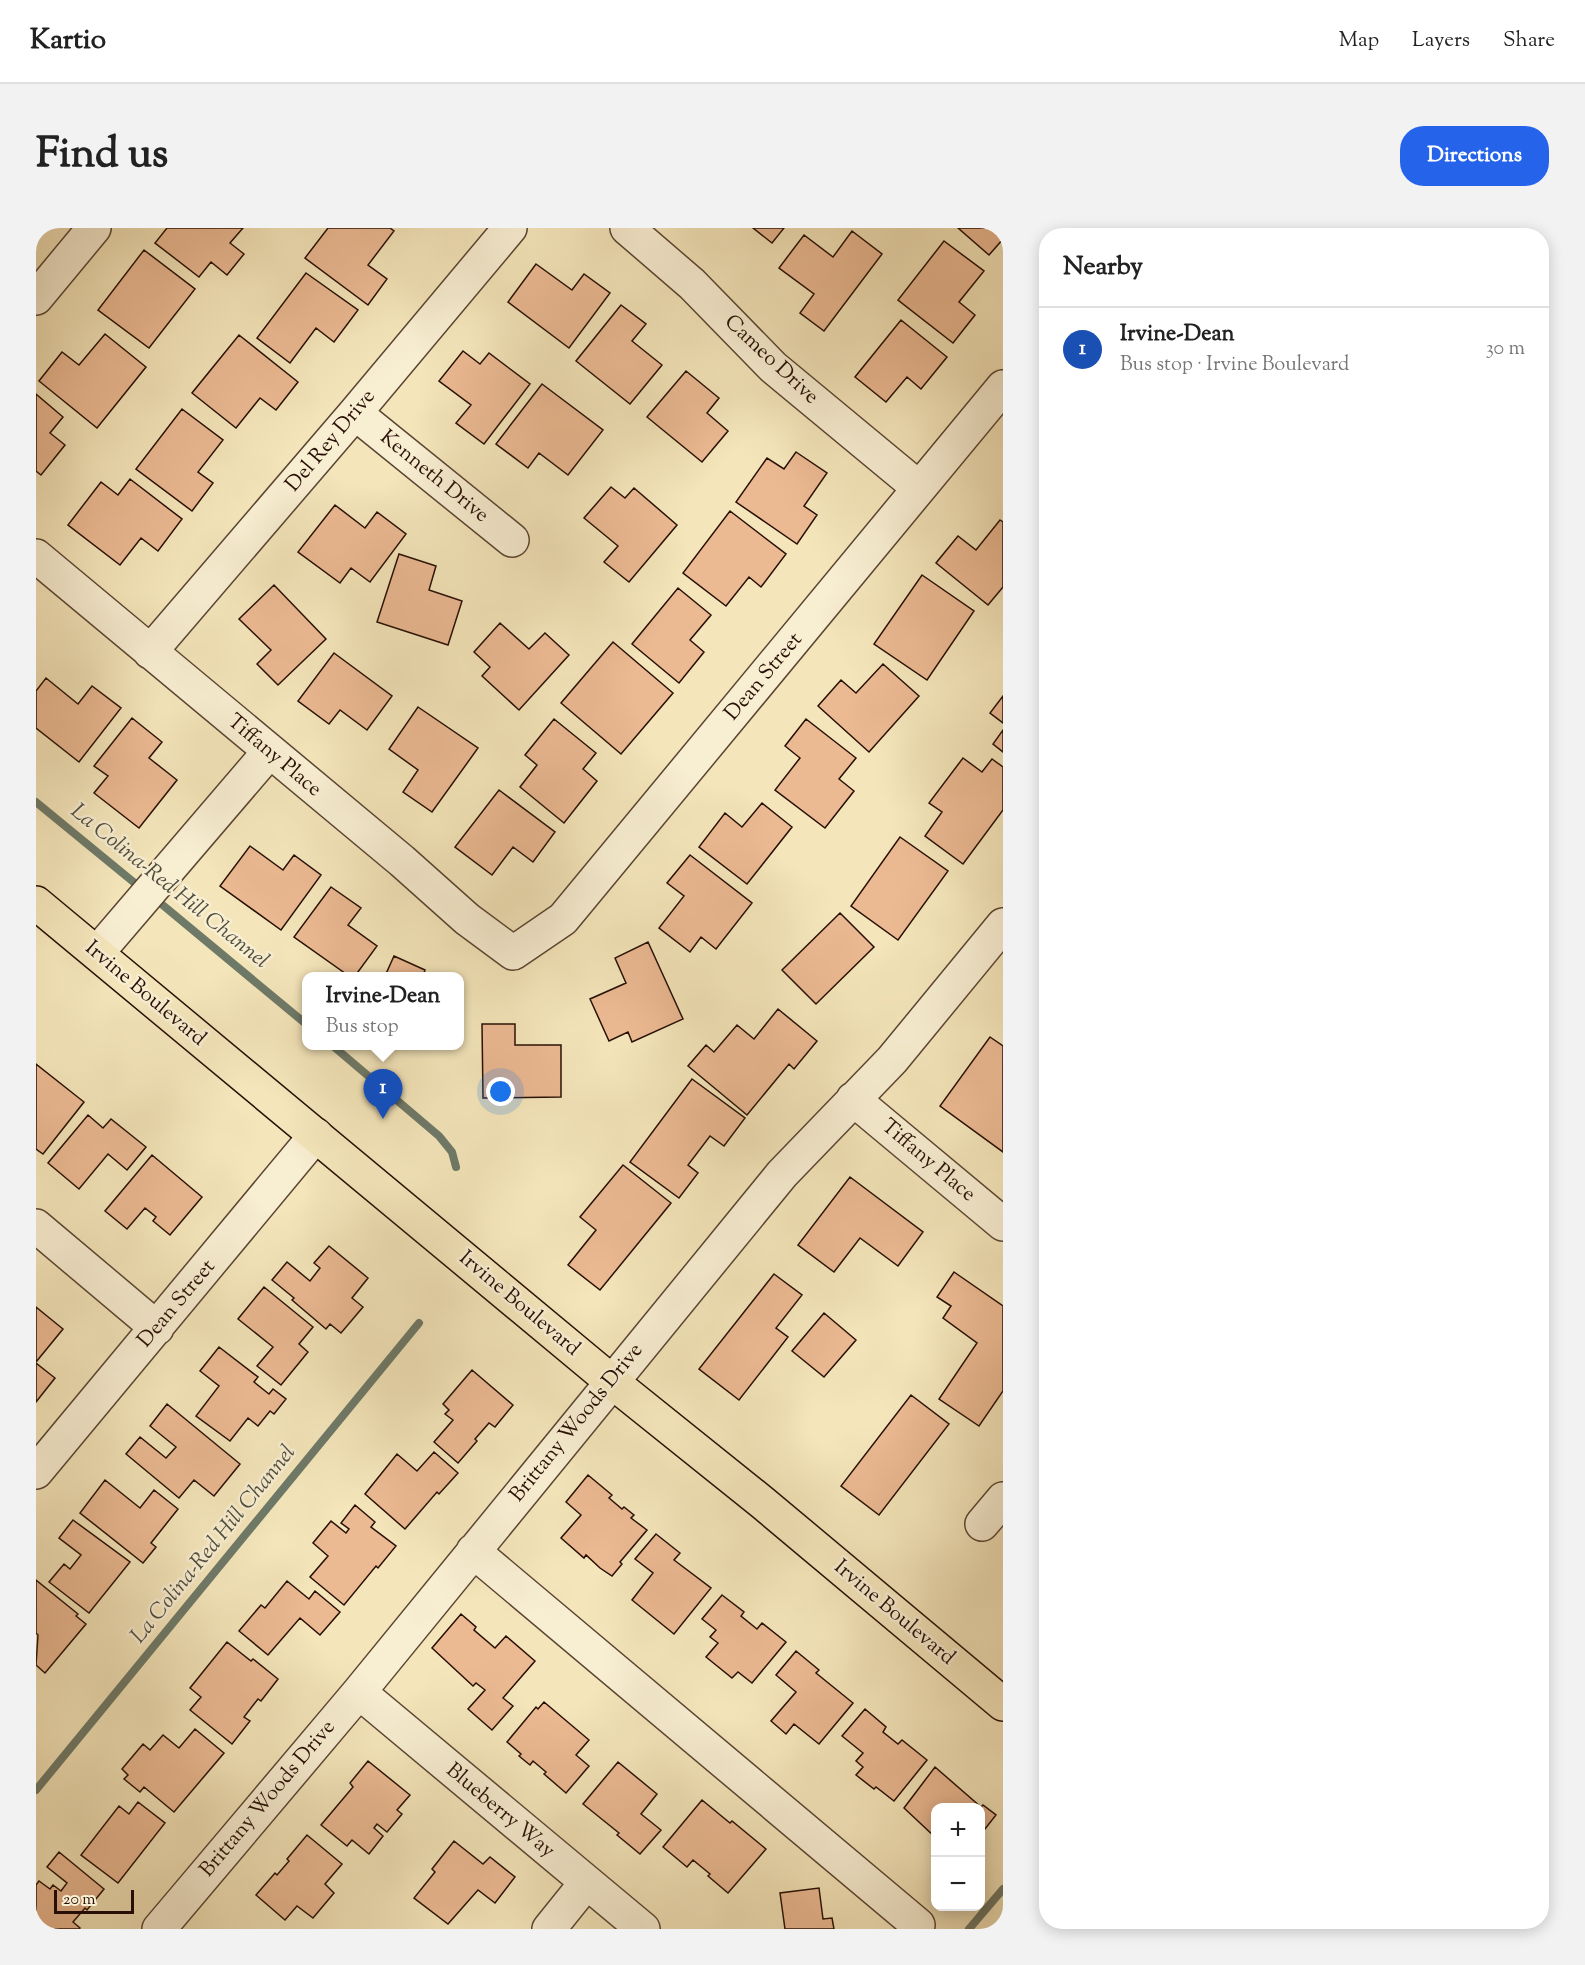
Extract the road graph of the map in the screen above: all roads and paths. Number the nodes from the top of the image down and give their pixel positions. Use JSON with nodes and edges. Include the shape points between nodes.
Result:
{"nodes":[{"id":1,"x":94,"y":228,"type":"edge"},
{"id":2,"x":510,"y":228,"type":"edge"},
{"id":3,"x":627,"y":228,"type":"edge"},
{"id":4,"x":36,"y":298,"type":"edge"},
{"id":5,"x":1003,"y":387,"type":"edge"},
{"id":6,"x":355,"y":413,"type":"junction"},
{"id":7,"x":919,"y":488,"type":"junction"},
{"id":8,"x":512,"y":540,"type":"dead end"},
{"id":9,"x":36,"y":556,"type":"edge"},
{"id":10,"x":150,"y":652,"type":"junction"},
{"id":11,"x":269,"y":752,"type":"junction"},
{"id":12,"x":36,"y":903,"type":"edge"},
{"id":13,"x":1003,"y":925,"type":"edge"},
{"id":14,"x":97,"y":953,"type":"junction"},
{"id":15,"x":513,"y":953,"type":"joint"},
{"id":16,"x":853,"y":1099,"type":"junction"},
{"id":17,"x":316,"y":1135,"type":"junction"},
{"id":18,"x":1003,"y":1224,"type":"edge"},
{"id":19,"x":36,"y":1226,"type":"edge"},
{"id":20,"x":158,"y":1328,"type":"junction"},
{"id":21,"x":612,"y":1381,"type":"junction"},
{"id":22,"x":36,"y":1472,"type":"edge"},
{"id":23,"x":1003,"y":1499,"type":"edge"},
{"id":24,"x":982,"y":1524,"type":"dead end"},
{"id":25,"x":473,"y":1551,"type":"junction"},
{"id":26,"x":359,"y":1692,"type":"junction"},
{"id":27,"x":1003,"y":1704,"type":"edge"},
{"id":28,"x":586,"y":1884,"type":"junction"},
{"id":29,"x":918,"y":1925,"type":"dead end"},
{"id":30,"x":159,"y":1929,"type":"edge"},
{"id":31,"x":549,"y":1929,"type":"edge"},
{"id":32,"x":643,"y":1929,"type":"edge"}],
"edges":[{"from":1,"to":4,"type":"street"},
{"from":2,"to":6,"type":"street","name":"Del Rey Drive"},
{"from":3,"to":7,"type":"street","name":"Cameo Drive","via":[[692,284],[773,366]]},
{"from":5,"to":7,"type":"street","name":"Dean Street"},
{"from":6,"to":8,"type":"street","name":"Kenneth Drive"},
{"from":6,"to":10,"type":"street","name":"Del Rey Drive"},
{"from":7,"to":15,"type":"street","name":"Dean Street","via":[[563,919]]},
{"from":9,"to":10,"type":"street","name":"Tiffany Place"},
{"from":10,"to":11,"type":"street","name":"Tiffany Place"},
{"from":11,"to":14,"type":"street"},
{"from":11,"to":15,"type":"street","name":"Tiffany Place","via":[[467,919]]},
{"from":12,"to":14,"type":"main road","name":"Irvine Boulevard"},
{"from":13,"to":16,"type":"street","name":"Brittany Woods Drive","via":[[892,1060]]},
{"from":14,"to":17,"type":"main road","name":"Irvine Boulevard"},
{"from":16,"to":18,"type":"street","name":"Tiffany Place"},
{"from":16,"to":21,"type":"street","name":"Brittany Woods Drive","via":[[782,1173]]},
{"from":17,"to":20,"type":"street","name":"Dean Street"},
{"from":17,"to":21,"type":"main road","name":"Irvine Boulevard"},
{"from":19,"to":20,"type":"street"},
{"from":20,"to":22,"type":"street","name":"Dean Street"},
{"from":21,"to":25,"type":"street","name":"Brittany Woods Drive"},
{"from":21,"to":27,"type":"main road","name":"Irvine Boulevard"},
{"from":23,"to":24,"type":"street"},
{"from":25,"to":26,"type":"street","name":"Brittany Woods Drive"},
{"from":25,"to":29,"type":"street"},
{"from":26,"to":28,"type":"street","name":"Blueberry Way"},
{"from":26,"to":30,"type":"street","name":"Brittany Woods Drive"},
{"from":28,"to":31,"type":"street"},
{"from":28,"to":32,"type":"street","name":"Blueberry Way"}]}
